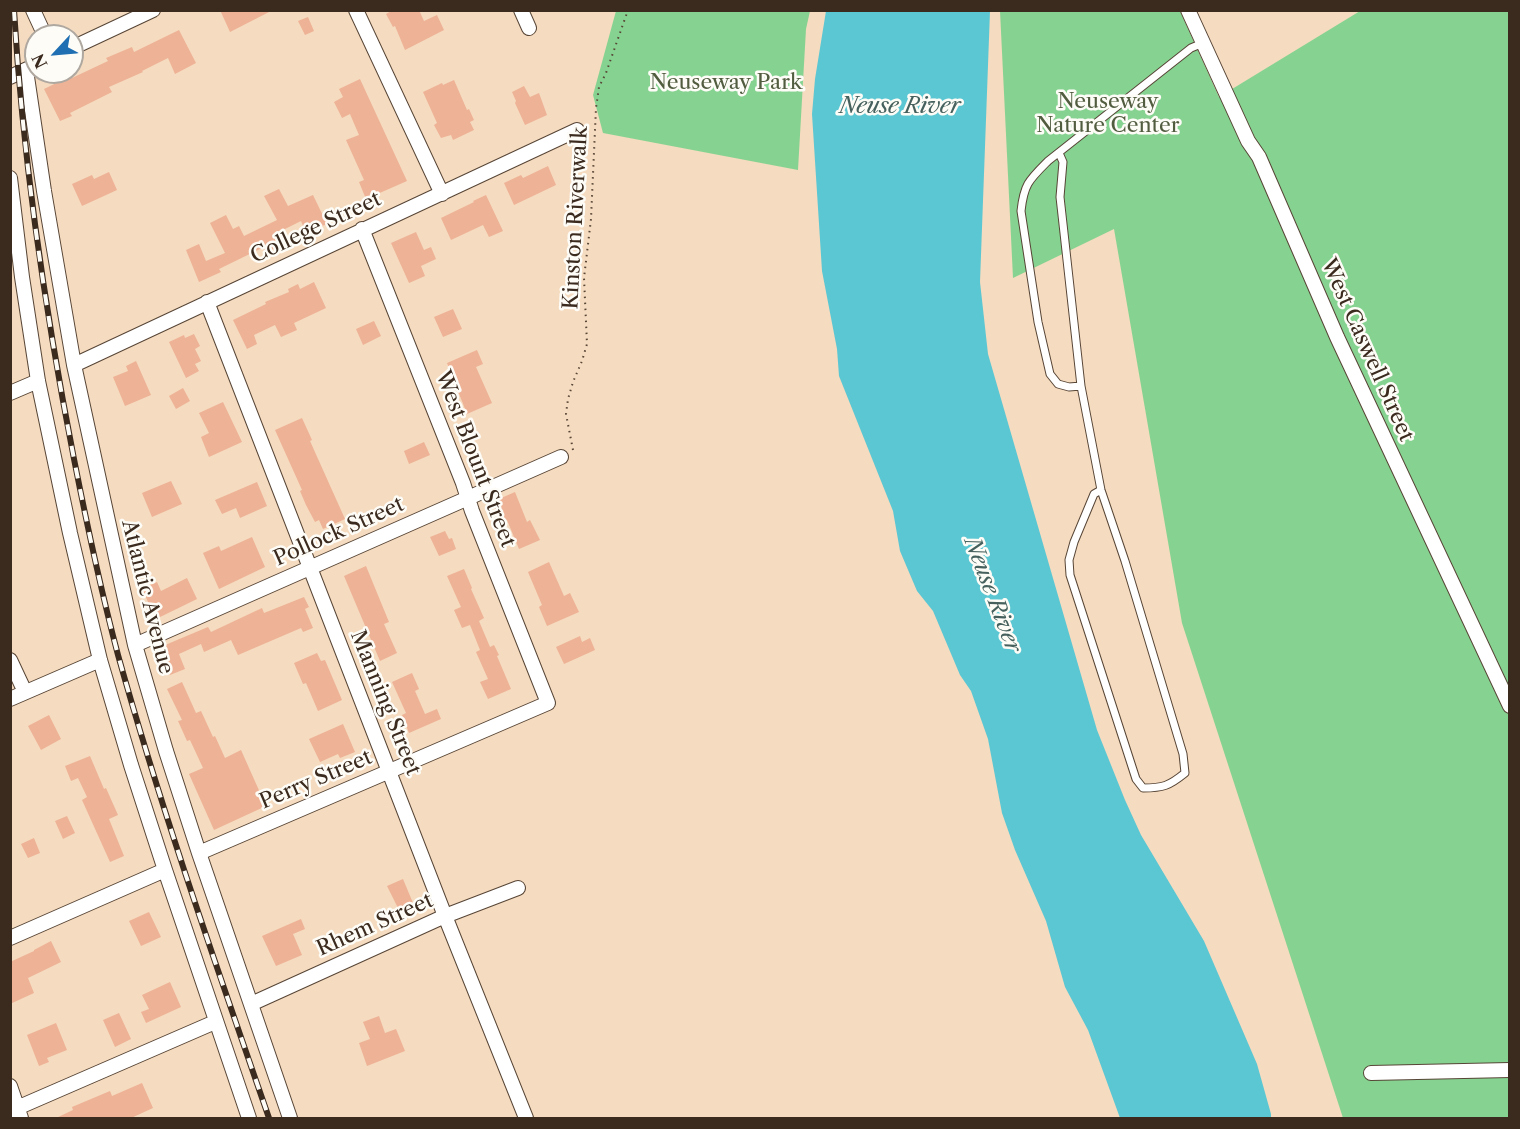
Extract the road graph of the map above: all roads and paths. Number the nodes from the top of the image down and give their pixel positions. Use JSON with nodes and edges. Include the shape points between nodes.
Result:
{"nodes":[{"id":1,"x":33,"y":10,"type":"edge"},
{"id":2,"x":153,"y":10,"type":"edge"},
{"id":3,"x":356,"y":10,"type":"edge"},
{"id":4,"x":521,"y":10,"type":"edge"},
{"id":5,"x":628,"y":10,"type":"edge"},
{"id":6,"x":1188,"y":10,"type":"edge"},
{"id":7,"x":39,"y":24,"type":"edge"},
{"id":8,"x":529,"y":28,"type":"dead end"},
{"id":9,"x":84,"y":42,"type":"edge"},
{"id":10,"x":1203,"y":43,"type":"junction"},
{"id":11,"x":24,"y":71,"type":"edge"},
{"id":12,"x":10,"y":77,"type":"edge"},
{"id":13,"x":33,"y":84,"type":"edge"},
{"id":14,"x":577,"y":130,"type":"dead end"},
{"id":15,"x":1059,"y":153,"type":"junction"},
{"id":16,"x":10,"y":178,"type":"edge"},
{"id":17,"x":442,"y":194,"type":"junction"},
{"id":18,"x":362,"y":229,"type":"junction"},
{"id":19,"x":207,"y":302,"type":"junction"},
{"id":20,"x":74,"y":365,"type":"junction"},
{"id":21,"x":38,"y":381,"type":"junction"},
{"id":22,"x":1081,"y":386,"type":"junction"},
{"id":23,"x":10,"y":393,"type":"edge"},
{"id":24,"x":561,"y":457,"type":"joint"},
{"id":25,"x":1101,"y":490,"type":"junction"},
{"id":26,"x":467,"y":498,"type":"junction"},
{"id":27,"x":310,"y":569,"type":"junction"},
{"id":28,"x":135,"y":645,"type":"junction"},
{"id":29,"x":10,"y":660,"type":"edge"},
{"id":30,"x":100,"y":660,"type":"junction"},
{"id":31,"x":25,"y":692,"type":"junction"},
{"id":32,"x":10,"y":699,"type":"edge"},
{"id":33,"x":548,"y":703,"type":"joint"},
{"id":34,"x":1509,"y":706,"type":"edge"},
{"id":35,"x":390,"y":771,"type":"junction"},
{"id":36,"x":199,"y":853,"type":"junction"},
{"id":37,"x":165,"y":870,"type":"junction"},
{"id":38,"x":518,"y":888,"type":"dead end"},
{"id":39,"x":445,"y":916,"type":"junction"},
{"id":40,"x":10,"y":938,"type":"edge"},
{"id":41,"x":251,"y":1004,"type":"junction"},
{"id":42,"x":215,"y":1022,"type":"junction"},
{"id":43,"x":1509,"y":1070,"type":"edge"},
{"id":44,"x":1371,"y":1073,"type":"dead end"},
{"id":45,"x":10,"y":1086,"type":"edge"},
{"id":46,"x":16,"y":1112,"type":"edge"},
{"id":47,"x":249,"y":1119,"type":"edge"},
{"id":48,"x":290,"y":1119,"type":"edge"},
{"id":49,"x":526,"y":1119,"type":"edge"}],
"edges":[{"from":1,"to":7,"type":"street"},
{"from":2,"to":9,"type":"street"},
{"from":3,"to":17,"type":"street"},
{"from":4,"to":8,"type":"street"},
{"from":5,"to":24,"type":"path","name":"Kinston Riverwalk","via":[[599,87],[584,278],[587,344],[566,414],[574,451]]},
{"from":6,"to":10,"type":"street","name":"West Caswell Street"},
{"from":10,"to":15,"type":"lane","via":[[1191,48]]},
{"from":10,"to":34,"type":"street","name":"West Caswell Street","via":[[1259,157],[1337,337]]},
{"from":11,"to":12,"type":"street"},
{"from":13,"to":20,"type":"street","name":"Atlantic Avenue","via":[[44,191]]},
{"from":14,"to":17,"type":"street","name":"College Street"},
{"from":15,"to":22,"type":"lane","via":[[1063,162],[1060,197]]},
{"from":15,"to":22,"type":"lane","via":[[1029,180],[1021,211],[1050,374],[1058,384]]},
{"from":16,"to":21,"type":"street"},
{"from":17,"to":18,"type":"street","name":"College Street"},
{"from":18,"to":19,"type":"street","name":"College Street"},
{"from":18,"to":26,"type":"street","name":"West Blount Street"},
{"from":19,"to":20,"type":"street","name":"College Street"},
{"from":19,"to":27,"type":"street","name":"Manning Street"},
{"from":20,"to":28,"type":"street","name":"Atlantic Avenue"},
{"from":21,"to":23,"type":"street"},
{"from":21,"to":30,"type":"street"},
{"from":22,"to":25,"type":"lane"},
{"from":24,"to":26,"type":"street","name":"Pollock Street"},
{"from":25,"to":25,"type":"lane","via":[[1183,754],[1185,773],[1172,784],[1159,788],[1143,788],[1136,779],[1070,575],[1074,542],[1094,494]]},
{"from":26,"to":27,"type":"street","name":"Pollock Street"},
{"from":26,"to":33,"type":"street","name":"West Blount Street"},
{"from":27,"to":28,"type":"street","name":"Pollock Street"},
{"from":27,"to":35,"type":"street","name":"Manning Street"},
{"from":28,"to":36,"type":"street","name":"Atlantic Avenue"},
{"from":29,"to":31,"type":"street"},
{"from":30,"to":31,"type":"street"},
{"from":30,"to":37,"type":"street"},
{"from":31,"to":32,"type":"street"},
{"from":33,"to":35,"type":"street","name":"Perry Street"},
{"from":35,"to":36,"type":"street","name":"Perry Street"},
{"from":35,"to":39,"type":"street","name":"Manning Street"},
{"from":36,"to":41,"type":"street","name":"Atlantic Avenue"},
{"from":37,"to":40,"type":"street"},
{"from":37,"to":42,"type":"street"},
{"from":38,"to":39,"type":"street","name":"Rhem Street"},
{"from":39,"to":41,"type":"street","name":"Rhem Street"},
{"from":39,"to":49,"type":"street","name":"Manning Street"},
{"from":41,"to":48,"type":"street","name":"Atlantic Avenue"},
{"from":42,"to":46,"type":"street"},
{"from":42,"to":47,"type":"street"},
{"from":43,"to":44,"type":"street"},
{"from":45,"to":46,"type":"street"}]}
